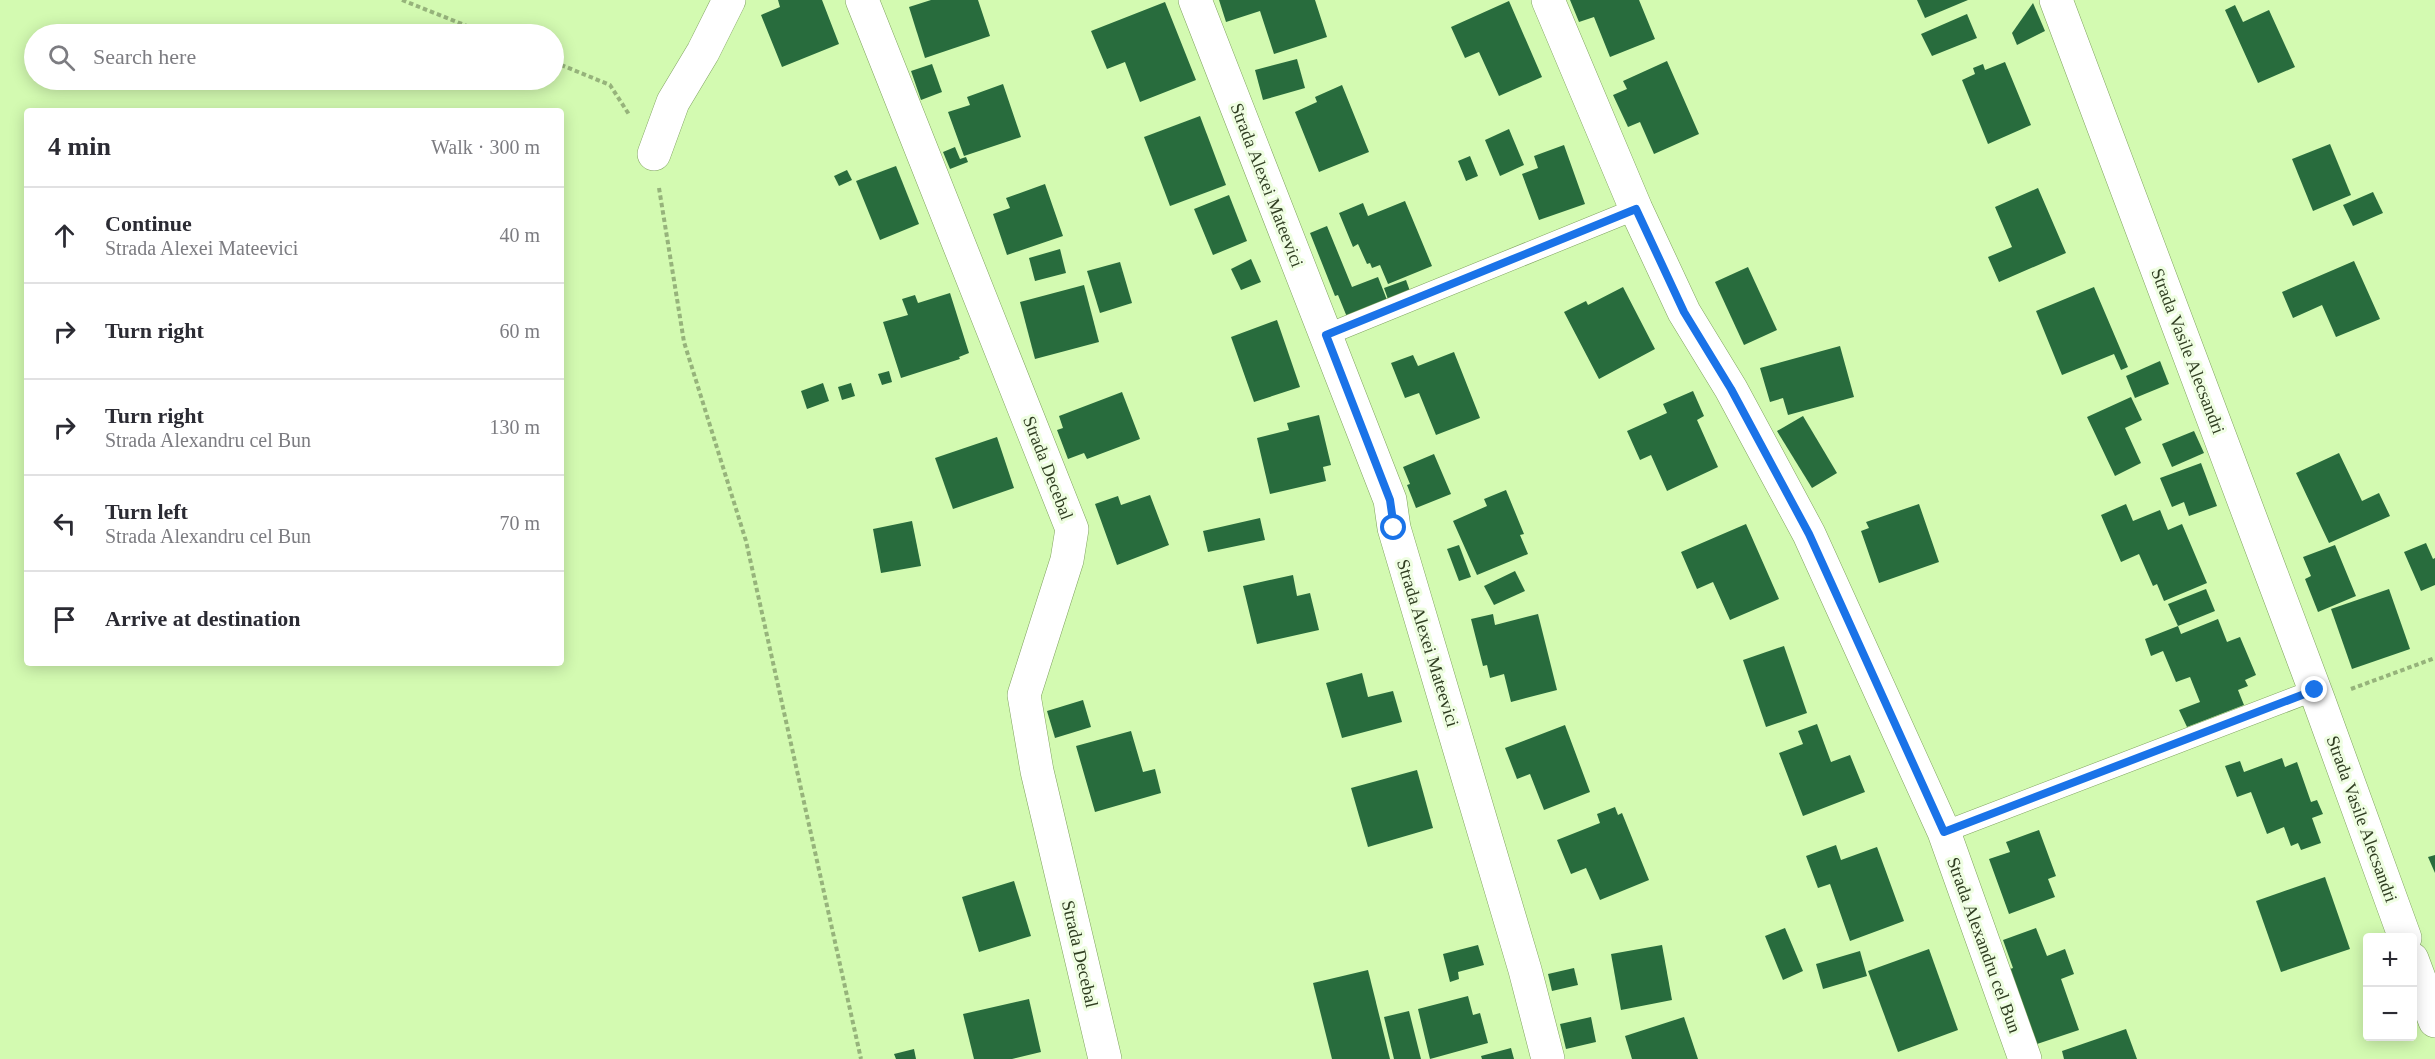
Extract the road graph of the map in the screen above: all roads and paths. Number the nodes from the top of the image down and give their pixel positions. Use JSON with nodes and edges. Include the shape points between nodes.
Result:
{"nodes":[{"id":1,"x":402,"y":0,"type":"edge"},
{"id":2,"x":729,"y":0,"type":"edge"},
{"id":3,"x":862,"y":0,"type":"edge"},
{"id":4,"x":1194,"y":0,"type":"edge"},
{"id":5,"x":1548,"y":0,"type":"edge"},
{"id":6,"x":2056,"y":0,"type":"edge"},
{"id":7,"x":462,"y":24,"type":"edge"},
{"id":8,"x":564,"y":66,"type":"edge"},
{"id":9,"x":654,"y":154,"type":"junction"},
{"id":10,"x":1636,"y":209,"type":"junction"},
{"id":11,"x":1326,"y":335,"type":"junction"},
{"id":12,"x":2435,"y":658,"type":"edge"},
{"id":13,"x":2317,"y":696,"type":"junction"},
{"id":14,"x":1944,"y":832,"type":"junction"},
{"id":15,"x":2403,"y":933,"type":"edge"},
{"id":16,"x":2417,"y":973,"type":"edge"},
{"id":17,"x":2435,"y":1022,"type":"edge"},
{"id":18,"x":861,"y":1059,"type":"edge"},
{"id":19,"x":1105,"y":1059,"type":"edge"},
{"id":20,"x":1548,"y":1059,"type":"edge"},
{"id":21,"x":2025,"y":1059,"type":"edge"}],
"edges":[{"from":1,"to":7,"type":"path"},
{"from":2,"to":9,"type":"street","via":[[673,102]]},
{"from":3,"to":19,"type":"street","name":"Strada Decebal","via":[[1072,529],[1066,560],[1023,695],[1037,771]]},
{"from":4,"to":11,"type":"street","name":"Strada Alexei Mateevici"},
{"from":5,"to":10,"type":"street","name":"Strada Alexandru cel Bun"},
{"from":6,"to":13,"type":"street","name":"Strada Vasile Alecsandri"},
{"from":8,"to":9,"type":"path","via":[[610,85]]},
{"from":9,"to":18,"type":"path","via":[[684,342],[747,541]]},
{"from":10,"to":11,"type":"lane"},
{"from":10,"to":14,"type":"street","name":"Strada Alexandru cel Bun","via":[[1684,312],[1731,389],[1809,534]]},
{"from":11,"to":20,"type":"street","name":"Strada Alexei Mateevici","via":[[1390,500],[1394,528]]},
{"from":12,"to":13,"type":"path"},
{"from":13,"to":14,"type":"lane"},
{"from":13,"to":15,"type":"street","name":"Strada Vasile Alecsandri"},
{"from":14,"to":21,"type":"street","name":"Strada Alexandru cel Bun"},
{"from":16,"to":17,"type":"street"}]}
